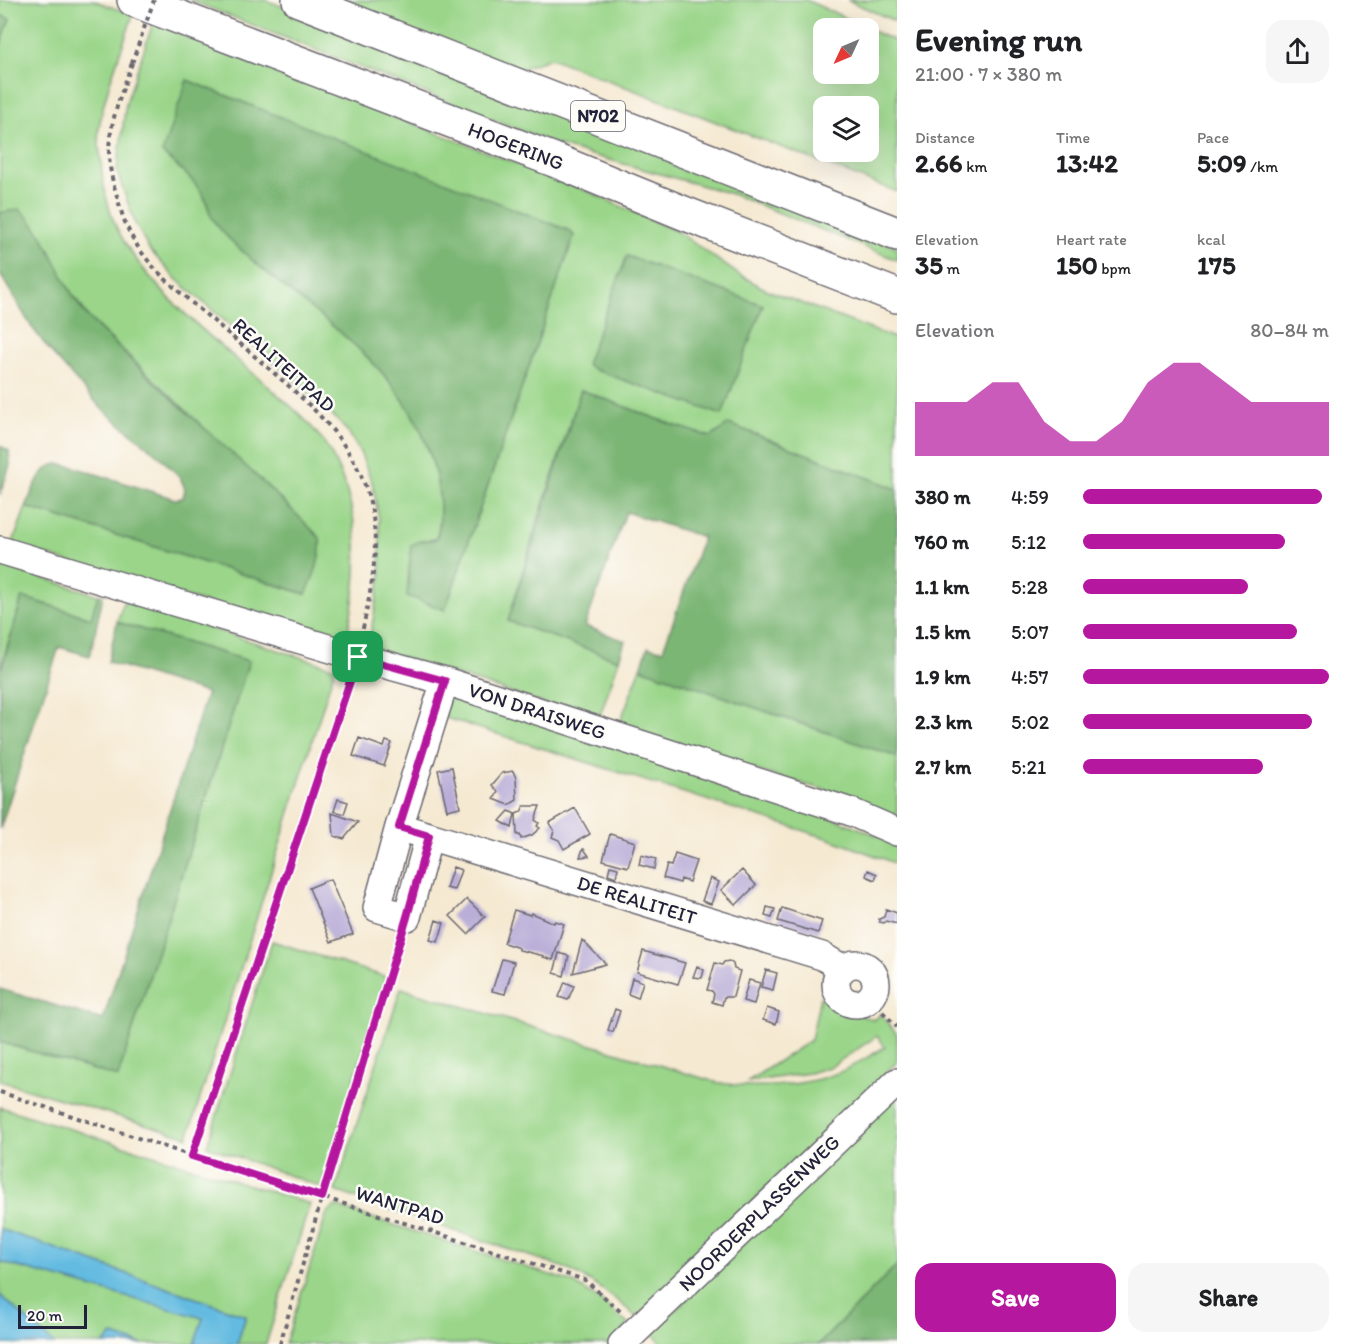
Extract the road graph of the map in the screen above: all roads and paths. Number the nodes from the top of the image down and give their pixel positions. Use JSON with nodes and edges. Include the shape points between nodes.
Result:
{"nodes":[{"id":1,"x":134,"y":0,"type":"edge"},
{"id":2,"x":154,"y":0,"type":"edge"},
{"id":3,"x":299,"y":0,"type":"edge"},
{"id":4,"x":897,"y":234,"type":"edge"},
{"id":5,"x":897,"y":296,"type":"edge"},
{"id":6,"x":0,"y":550,"type":"edge"},
{"id":7,"x":358,"y":657,"type":"junction"},
{"id":8,"x":445,"y":681,"type":"junction"},
{"id":9,"x":399,"y":827,"type":"junction"},
{"id":10,"x":897,"y":832,"type":"edge"},
{"id":11,"x":429,"y":836,"type":"junction"},
{"id":12,"x":407,"y":917,"type":"junction"},
{"id":13,"x":870,"y":999,"type":"joint"},
{"id":14,"x":897,"y":1027,"type":"edge"},
{"id":15,"x":897,"y":1082,"type":"edge"},
{"id":16,"x":0,"y":1092,"type":"edge"},
{"id":17,"x":192,"y":1156,"type":"junction"},
{"id":18,"x":322,"y":1197,"type":"junction"},
{"id":19,"x":630,"y":1336,"type":"edge"},
{"id":20,"x":280,"y":1344,"type":"edge"}],
"edges":[{"from":1,"to":5,"type":"highway","name":"HOGERING"},
{"from":2,"to":7,"type":"path","name":"REALITEITPAD","bridge":true,"via":[[116,108],[109,153],[125,224],[152,265],[176,289],[313,406],[363,480],[375,545],[374,574]]},
{"from":3,"to":4,"type":"highway","number":"N702"},
{"from":6,"to":7,"type":"street","name":"VON DRAISWEG"},
{"from":7,"to":8,"type":"street","name":"VON DRAISWEG"},
{"from":7,"to":17,"type":"path","name":"REALITEITPAD"},
{"from":8,"to":9,"type":"street"},
{"from":8,"to":10,"type":"street","name":"VON DRAISWEG","via":[[851,812]]},
{"from":9,"to":11,"type":"street","name":"DE REALITEIT"},
{"from":9,"to":12,"type":"street","via":[[377,908]]},
{"from":11,"to":12,"type":"street"},
{"from":11,"to":13,"type":"street","name":"DE REALITEIT","via":[[822,956],[842,968],[856,963],[871,970],[877,984]]},
{"from":12,"to":18,"type":"path"},
{"from":13,"to":14,"type":"path"},
{"from":15,"to":19,"type":"street","name":"NOORDERPLASSENWEG"},
{"from":16,"to":17,"type":"path","name":"WANTPAD"},
{"from":17,"to":18,"type":"path","name":"WANTPAD"},
{"from":18,"to":19,"type":"path","name":"WANTPAD","via":[[585,1280],[609,1299]]},
{"from":18,"to":20,"type":"path"}]}
